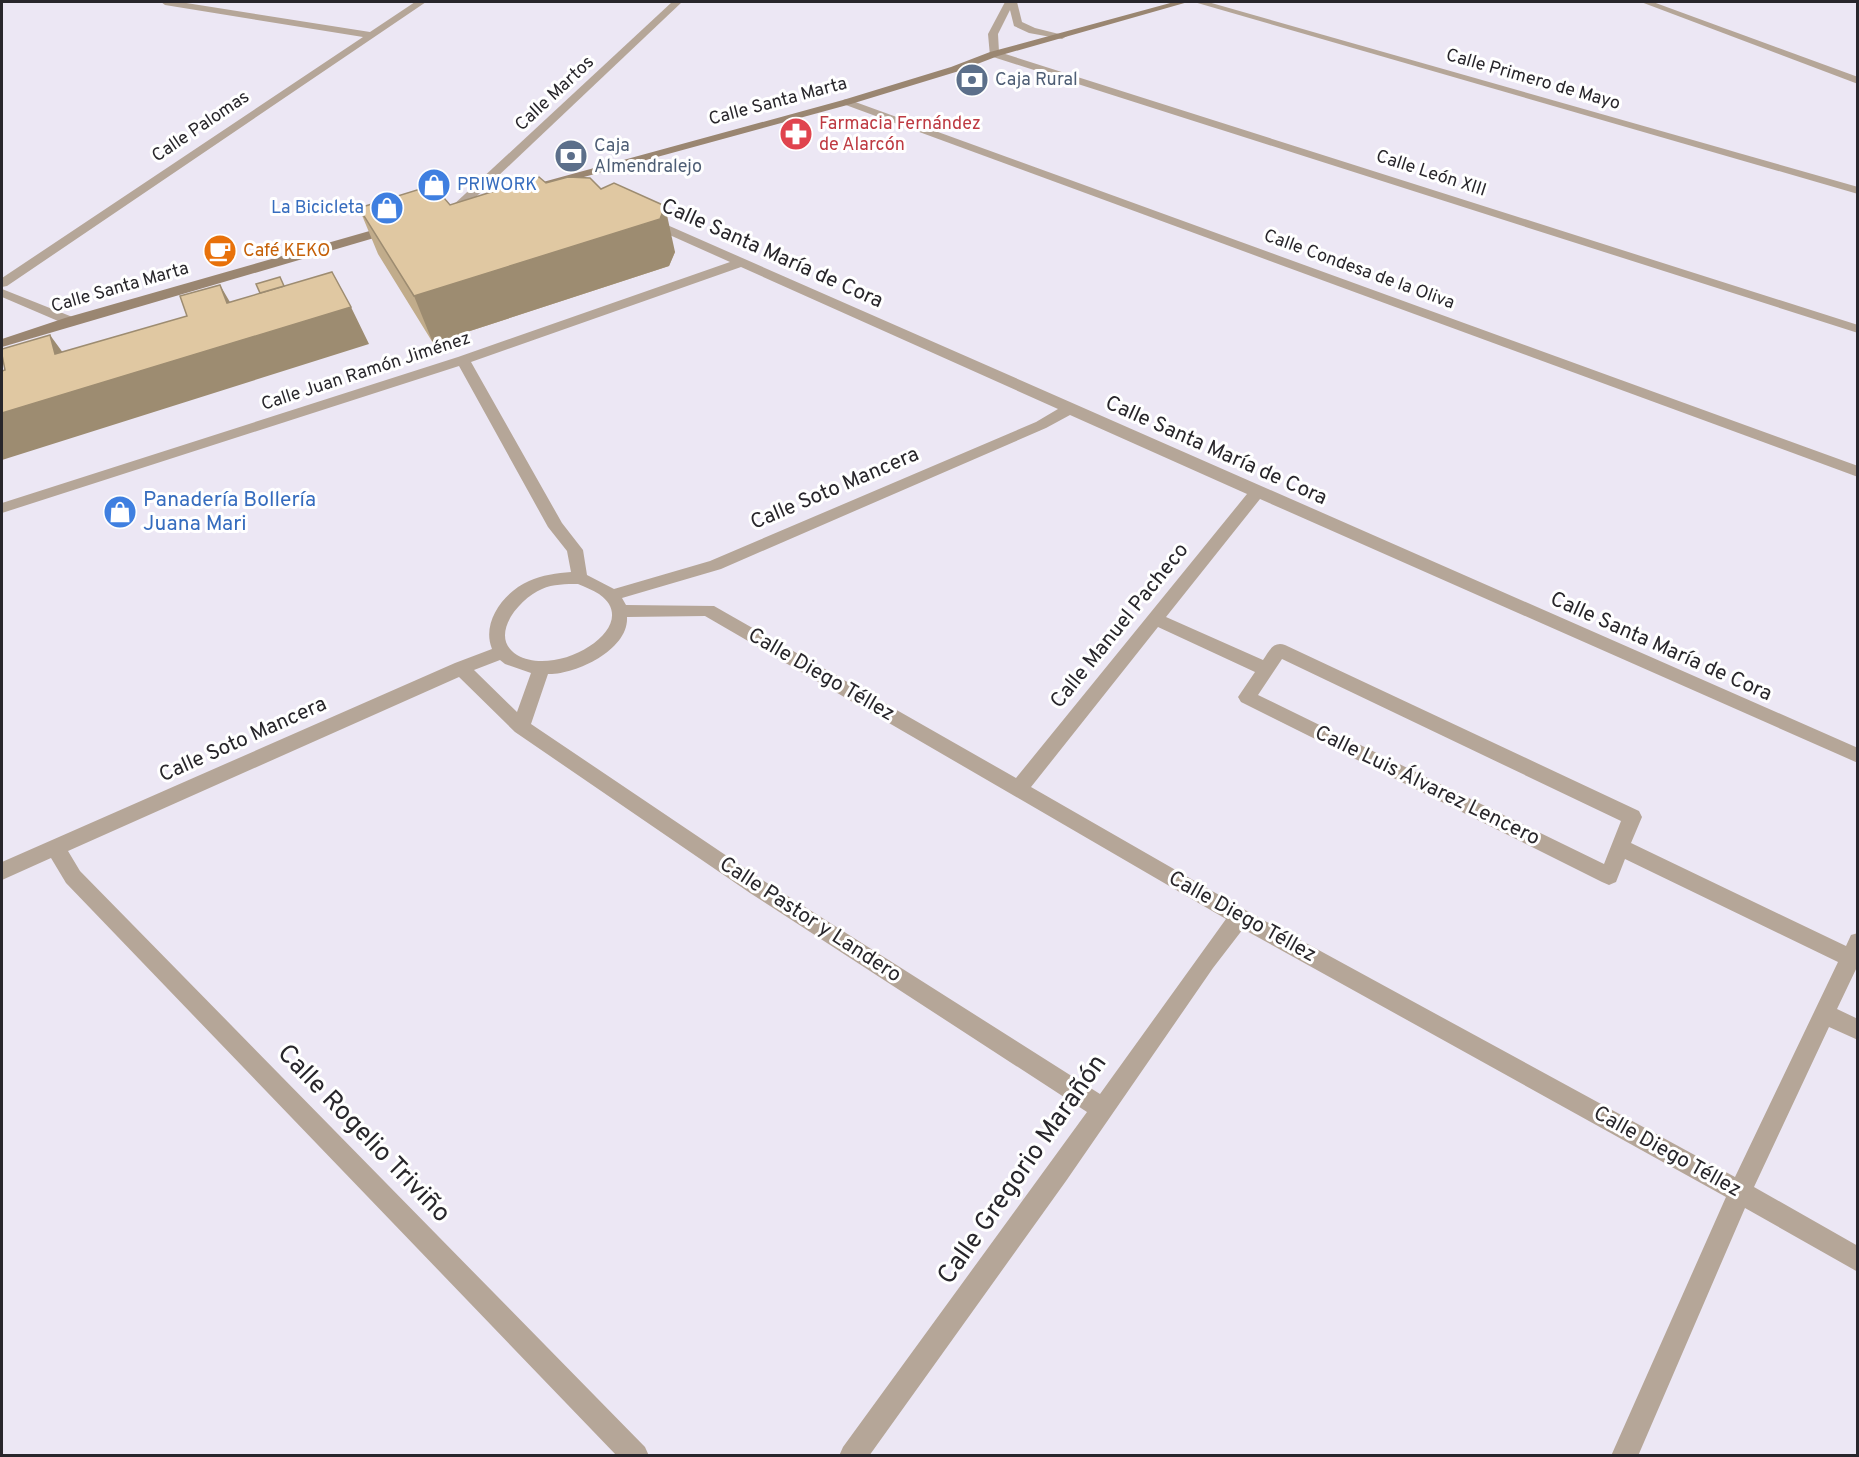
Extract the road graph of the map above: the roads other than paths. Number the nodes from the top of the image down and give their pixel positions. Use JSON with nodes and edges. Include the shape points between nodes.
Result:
{"nodes":[{"id":1,"x":165,"y":2,"type":"edge"},
{"id":2,"x":421,"y":2,"type":"edge"},
{"id":3,"x":677,"y":2,"type":"edge"},
{"id":4,"x":1011,"y":2,"type":"edge"},
{"id":5,"x":1183,"y":2,"type":"edge"},
{"id":6,"x":1199,"y":2,"type":"edge"},
{"id":7,"x":1646,"y":2,"type":"edge"},
{"id":8,"x":370,"y":35,"type":"junction"},
{"id":9,"x":1062,"y":36,"type":"junction"},
{"id":10,"x":994,"y":54,"type":"junction"},
{"id":11,"x":1857,"y":81,"type":"edge"},
{"id":12,"x":847,"y":102,"type":"junction"},
{"id":13,"x":560,"y":180,"type":"junction"},
{"id":14,"x":539,"y":186,"type":"edge"},
{"id":15,"x":579,"y":189,"type":"edge"},
{"id":16,"x":1857,"y":191,"type":"edge"},
{"id":17,"x":476,"y":204,"type":"edge"},
{"id":18,"x":449,"y":212,"type":"joint"},
{"id":19,"x":637,"y":216,"type":"edge"},
{"id":20,"x":410,"y":223,"type":"edge"},
{"id":21,"x":740,"y":263,"type":"junction"},
{"id":22,"x":2,"y":282,"type":"edge"},
{"id":23,"x":2,"y":293,"type":"edge"},
{"id":24,"x":70,"y":321,"type":"junction"},
{"id":25,"x":1857,"y":329,"type":"edge"},
{"id":26,"x":2,"y":343,"type":"edge"},
{"id":27,"x":463,"y":360,"type":"junction"},
{"id":28,"x":1069,"y":409,"type":"junction"},
{"id":29,"x":1857,"y":472,"type":"edge"},
{"id":30,"x":1257,"y":492,"type":"junction"},
{"id":31,"x":2,"y":508,"type":"edge"},
{"id":32,"x":580,"y":578,"type":"junction"},
{"id":33,"x":616,"y":603,"type":"junction"},
{"id":34,"x":1155,"y":619,"type":"junction"},
{"id":35,"x":503,"y":652,"type":"junction"},
{"id":36,"x":461,"y":668,"type":"junction"},
{"id":37,"x":541,"y":669,"type":"junction"},
{"id":38,"x":1266,"y":669,"type":"junction"},
{"id":39,"x":521,"y":727,"type":"junction"},
{"id":40,"x":1857,"y":756,"type":"edge"},
{"id":41,"x":1018,"y":789,"type":"junction"},
{"id":42,"x":1620,"y":847,"type":"junction"},
{"id":43,"x":55,"y":848,"type":"junction"},
{"id":44,"x":2,"y":871,"type":"edge"},
{"id":45,"x":1240,"y":917,"type":"junction"},
{"id":46,"x":1854,"y":950,"type":"edge"},
{"id":47,"x":1824,"y":1014,"type":"junction"},
{"id":48,"x":1857,"y":1030,"type":"edge"},
{"id":49,"x":1102,"y":1109,"type":"junction"},
{"id":50,"x":1740,"y":1192,"type":"junction"},
{"id":51,"x":1857,"y":1260,"type":"edge"},
{"id":52,"x":636,"y":1455,"type":"edge"},
{"id":53,"x":852,"y":1455,"type":"edge"},
{"id":54,"x":1624,"y":1455,"type":"edge"}],
"edges":[{"from":1,"to":8,"type":"street"},
{"from":2,"to":8,"type":"street","name":"Calle Palomas"},
{"from":3,"to":18,"type":"street","name":"Calle Martos"},
{"from":4,"to":9,"type":"street","via":[[1017,24],[1024,29]]},
{"from":4,"to":10,"type":"street","via":[[993,34]]},
{"from":5,"to":9,"type":"street","name":"Calle Santa Marta"},
{"from":6,"to":16,"type":"street","name":"Calle Primero de Mayo"},
{"from":7,"to":11,"type":"street"},
{"from":8,"to":22,"type":"street","name":"Calle Palomas"},
{"from":9,"to":10,"type":"street","name":"Calle Santa Marta"},
{"from":10,"to":12,"type":"street","name":"Calle Santa Marta"},
{"from":10,"to":25,"type":"street","name":"Calle León XIII"},
{"from":12,"to":13,"type":"street","name":"Calle Santa Marta"},
{"from":12,"to":29,"type":"street","name":"Calle Condesa de la Oliva"},
{"from":13,"to":14,"type":"street","name":"Calle Santa Marta"},
{"from":13,"to":15,"type":"street"},
{"from":17,"to":18,"type":"street"},
{"from":19,"to":21,"type":"street","name":"Calle Santa María de Cora"},
{"from":20,"to":24,"type":"street","name":"Calle Santa Marta"},
{"from":21,"to":27,"type":"street","name":"Calle Juan Ramón Jiménez"},
{"from":21,"to":28,"type":"street","name":"Calle Santa María de Cora"},
{"from":23,"to":24,"type":"street"},
{"from":24,"to":26,"type":"street","name":"Calle Santa Marta"},
{"from":27,"to":31,"type":"street","name":"Calle Juan Ramón Jiménez"},
{"from":27,"to":32,"type":"street","via":[[556,527],[575,550]]},
{"from":28,"to":30,"type":"street","name":"Calle Santa María de Cora"},
{"from":28,"to":33,"type":"street","name":"Calle Soto Mancera","via":[[1041,425],[715,565]]},
{"from":30,"to":34,"type":"street","name":"Calle Manuel Pacheco"},
{"from":30,"to":40,"type":"street","name":"Calle Santa María de Cora"},
{"from":32,"to":33,"type":"street","via":[[599,584]]},
{"from":32,"to":35,"type":"street","via":[[533,586],[512,600],[499,617],[496,636]]},
{"from":33,"to":37,"type":"street","via":[[618,628],[607,645],[566,668]]},
{"from":33,"to":41,"type":"street","name":"Calle Diego Téllez","via":[[708,610]]},
{"from":34,"to":38,"type":"street"},
{"from":34,"to":41,"type":"street","name":"Calle Manuel Pacheco"},
{"from":35,"to":36,"type":"street","name":"Calle Soto Mancera"},
{"from":35,"to":37,"type":"street","via":[[519,664]]},
{"from":36,"to":39,"type":"street","name":"Calle Pastor y Landero"},
{"from":36,"to":43,"type":"street","name":"Calle Soto Mancera"},
{"from":37,"to":39,"type":"street"},
{"from":38,"to":42,"type":"street","name":"Calle Luis Álvarez Lencero","via":[[1279,650],[1632,817]]},
{"from":38,"to":42,"type":"street","name":"Calle Luis Álvarez Lencero","via":[[1247,697],[1609,876]]},
{"from":39,"to":49,"type":"street","name":"Calle Pastor y Landero","via":[[757,887]]},
{"from":41,"to":45,"type":"street","name":"Calle Diego Téllez"},
{"from":42,"to":46,"type":"street"},
{"from":43,"to":44,"type":"street","name":"Calle Soto Mancera"},
{"from":43,"to":52,"type":"street","name":"Calle Rogelio Triviño","via":[[73,877]]},
{"from":45,"to":49,"type":"street","name":"Calle Gregorio Marañón"},
{"from":45,"to":50,"type":"street","name":"Calle Diego Téllez"},
{"from":46,"to":47,"type":"street"},
{"from":47,"to":48,"type":"street"},
{"from":47,"to":50,"type":"street"},
{"from":49,"to":53,"type":"street","name":"Calle Gregorio Marañón"},
{"from":50,"to":51,"type":"street","name":"Calle Diego Téllez"},
{"from":50,"to":54,"type":"street"}]}
